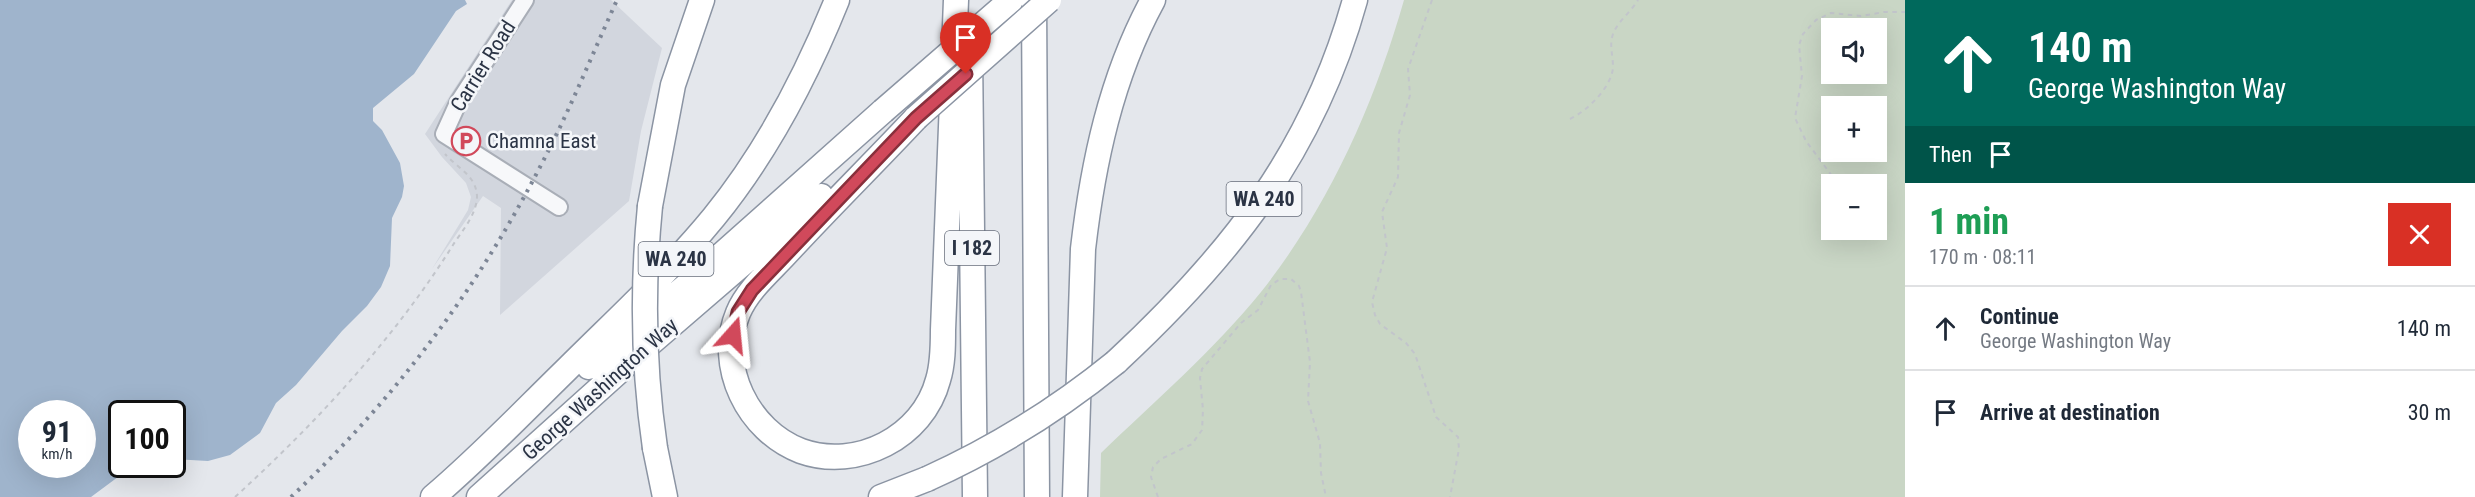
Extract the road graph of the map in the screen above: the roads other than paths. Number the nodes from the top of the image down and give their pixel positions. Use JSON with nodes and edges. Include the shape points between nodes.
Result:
{"nodes":[{"id":1,"x":525,"y":0,"type":"edge"},
{"id":2,"x":702,"y":0,"type":"edge"},
{"id":3,"x":837,"y":0,"type":"edge"},
{"id":4,"x":956,"y":0,"type":"edge"},
{"id":5,"x":970,"y":0,"type":"edge"},
{"id":6,"x":1011,"y":0,"type":"edge"},
{"id":7,"x":1034,"y":0,"type":"edge"},
{"id":8,"x":1049,"y":0,"type":"edge"},
{"id":9,"x":1153,"y":0,"type":"edge"},
{"id":10,"x":1355,"y":0,"type":"edge"},
{"id":11,"x":916,"y":118,"type":"junction"},
{"id":12,"x":559,"y":207,"type":"dead end"},
{"id":13,"x":458,"y":476,"type":"junction"},
{"id":14,"x":433,"y":497,"type":"edge"},
{"id":15,"x":479,"y":497,"type":"edge"},
{"id":16,"x":665,"y":497,"type":"edge"},
{"id":17,"x":881,"y":497,"type":"edge"},
{"id":18,"x":975,"y":497,"type":"edge"},
{"id":19,"x":1037,"y":497,"type":"edge"},
{"id":20,"x":1075,"y":497,"type":"edge"}],
"edges":[{"from":1,"to":12,"type":"street","name":"Carrier Road","via":[[458,103],[444,134]]},
{"from":2,"to":16,"type":"highway","bridge":true,"via":[[673,85],[650,206],[643,311],[646,371]]},
{"from":3,"to":13,"type":"highway","number":"WA 240","via":[[780,121],[714,216],[652,284]]},
{"from":4,"to":11,"type":"highway","via":[[944,330],[938,381],[926,408],[913,424],[880,448],[845,456],[801,451],[755,417],[735,381],[733,335],[738,312],[752,290]]},
{"from":5,"to":18,"type":"highway","number":"I 182"},
{"from":6,"to":13,"type":"highway","name":"George Washington Way","bridge":true,"via":[[691,282]]},
{"from":7,"to":19,"type":"highway"},
{"from":8,"to":11,"type":"highway","name":"George Washington Way","bridge":true},
{"from":9,"to":20,"type":"highway","via":[[1110,104],[1087,210]]},
{"from":10,"to":17,"type":"highway","number":"WA 240","bridge":true,"via":[[1327,83],[1278,178],[1231,243],[1177,303],[1116,362],[1036,422],[927,479]]},
{"from":11,"to":15,"type":"highway","name":"George Washington Way","via":[[647,346]]},
{"from":13,"to":14,"type":"highway","number":"WA 240"}]}
